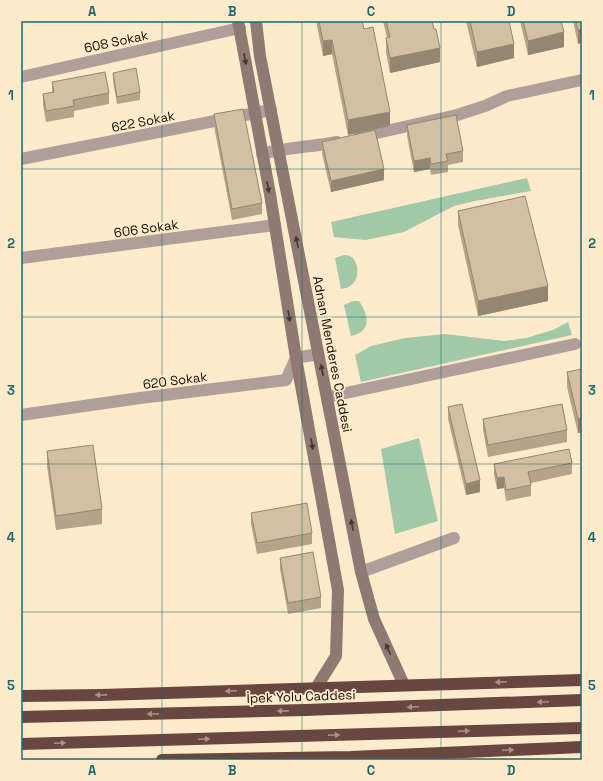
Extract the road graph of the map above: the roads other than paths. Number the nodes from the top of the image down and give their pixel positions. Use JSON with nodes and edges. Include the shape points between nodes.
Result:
{"nodes":[{"id":1,"x":256,"y":21,"type":"edge"},
{"id":2,"x":239,"y":25,"type":"edge"},
{"id":3,"x":21,"y":77,"type":"edge"},
{"id":4,"x":582,"y":80,"type":"edge"},
{"id":5,"x":271,"y":110,"type":"junction"},
{"id":6,"x":255,"y":113,"type":"junction"},
{"id":7,"x":279,"y":149,"type":"junction"},
{"id":8,"x":262,"y":154,"type":"junction"},
{"id":9,"x":21,"y":159,"type":"edge"},
{"id":10,"x":275,"y":225,"type":"junction"},
{"id":11,"x":21,"y":258,"type":"edge"},
{"id":12,"x":575,"y":344,"type":"dead end"},
{"id":13,"x":318,"y":354,"type":"junction"},
{"id":14,"x":296,"y":358,"type":"junction"},
{"id":15,"x":327,"y":397,"type":"junction"},
{"id":16,"x":21,"y":416,"type":"edge"},
{"id":17,"x":454,"y":538,"type":"dead end"},
{"id":18,"x":361,"y":572,"type":"junction"},
{"id":19,"x":582,"y":680,"type":"edge"},
{"id":20,"x":404,"y":685,"type":"junction"},
{"id":21,"x":316,"y":688,"type":"junction"},
{"id":22,"x":21,"y":696,"type":"edge"},
{"id":23,"x":582,"y":700,"type":"edge"},
{"id":24,"x":21,"y":717,"type":"edge"},
{"id":25,"x":582,"y":728,"type":"edge"},
{"id":26,"x":21,"y":744,"type":"edge"},
{"id":27,"x":582,"y":747,"type":"edge"},
{"id":28,"x":351,"y":758,"type":"edge"},
{"id":29,"x":162,"y":760,"type":"edge"}],
"edges":[{"from":1,"to":5,"type":"street","name":"Adnan Menderes Caddesi"},
{"from":2,"to":3,"type":"street","name":"608 Sokak"},
{"from":2,"to":6,"type":"street","one_way":true},
{"from":4,"to":7,"type":"street","via":[[507,96],[457,115],[406,127],[323,144]]},
{"from":5,"to":6,"type":"street","name":"622 Sokak"},
{"from":5,"to":7,"type":"street","name":"Adnan Menderes Caddesi"},
{"from":6,"to":8,"type":"street"},
{"from":6,"to":9,"type":"street","name":"622 Sokak"},
{"from":7,"to":8,"type":"street"},
{"from":13,"to":7,"type":"street","name":"Adnan Menderes Caddesi","one_way":true},
{"from":8,"to":10,"type":"street","one_way":true},
{"from":10,"to":11,"type":"street","name":"606 Sokak"},
{"from":10,"to":14,"type":"street","one_way":true},
{"from":12,"to":15,"type":"street"},
{"from":13,"to":14,"type":"street"},
{"from":15,"to":13,"type":"street","name":"Adnan Menderes Caddesi","one_way":true},
{"from":14,"to":16,"type":"street","name":"620 Sokak","via":[[286,380]]},
{"from":14,"to":21,"type":"street","one_way":true,"via":[[338,590],[336,656]]},
{"from":18,"to":15,"type":"street","name":"Adnan Menderes Caddesi","one_way":true},
{"from":17,"to":18,"type":"street"},
{"from":20,"to":18,"type":"street","name":"Adnan Menderes Caddesi","one_way":true,"via":[[374,619]]},
{"from":19,"to":20,"type":"highway","one_way":true},
{"from":20,"to":21,"type":"highway"},
{"from":21,"to":22,"type":"highway","one_way":true},
{"from":23,"to":24,"type":"highway","name":"İpek Yolu Caddesi","one_way":true},
{"from":26,"to":25,"type":"highway","one_way":true},
{"from":28,"to":27,"type":"highway","one_way":true},
{"from":28,"to":29,"type":"highway"}]}
